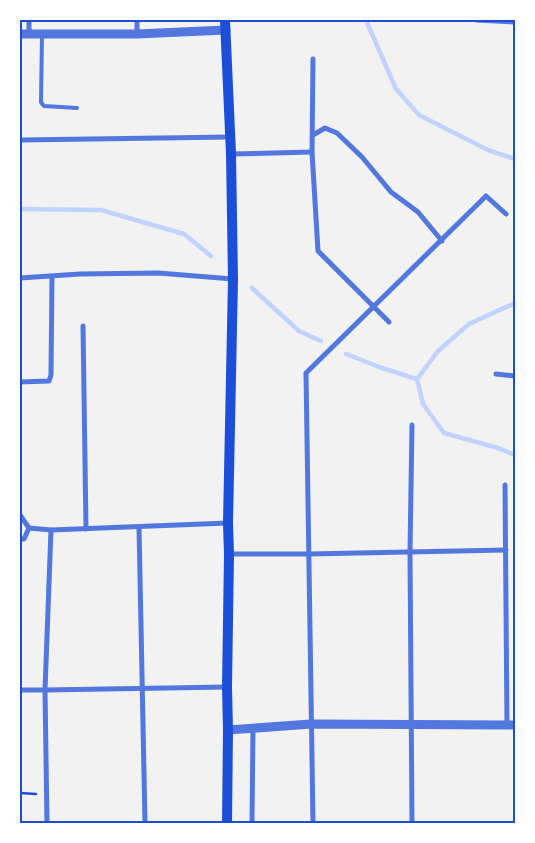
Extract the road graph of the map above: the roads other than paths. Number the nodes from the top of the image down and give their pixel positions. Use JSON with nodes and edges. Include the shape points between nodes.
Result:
{"nodes":[{"id":1,"x":29,"y":20,"type":"edge"},
{"id":2,"x":138,"y":20,"type":"edge"},
{"id":3,"x":476,"y":20,"type":"edge"},
{"id":4,"x":515,"y":22,"type":"edge"},
{"id":5,"x":225,"y":25,"type":"edge"},
{"id":6,"x":24,"y":34,"type":"edge"},
{"id":7,"x":42,"y":34,"type":"junction"},
{"id":8,"x":137,"y":34,"type":"junction"},
{"id":9,"x":313,"y":59,"type":"dead end"},
{"id":10,"x":77,"y":108,"type":"dead end"},
{"id":11,"x":312,"y":134,"type":"junction"},
{"id":12,"x":230,"y":136,"type":"junction"},
{"id":13,"x":20,"y":140,"type":"edge"},
{"id":14,"x":312,"y":152,"type":"junction"},
{"id":15,"x":231,"y":154,"type":"junction"},
{"id":16,"x":506,"y":214,"type":"dead end"},
{"id":17,"x":442,"y":241,"type":"junction"},
{"id":18,"x":52,"y":276,"type":"junction"},
{"id":19,"x":20,"y":278,"type":"edge"},
{"id":20,"x":233,"y":279,"type":"junction"},
{"id":21,"x":373,"y":307,"type":"junction"},
{"id":22,"x":389,"y":322,"type":"dead end"},
{"id":23,"x":83,"y":326,"type":"dead end"},
{"id":24,"x":496,"y":374,"type":"dead end"},
{"id":25,"x":515,"y":376,"type":"edge"},
{"id":26,"x":20,"y":382,"type":"edge"},
{"id":27,"x":412,"y":426,"type":"dead end"},
{"id":28,"x":505,"y":485,"type":"dead end"},
{"id":29,"x":20,"y":515,"type":"edge"},
{"id":30,"x":228,"y":523,"type":"junction"},
{"id":31,"x":139,"y":527,"type":"junction"},
{"id":32,"x":29,"y":528,"type":"junction"},
{"id":33,"x":86,"y":529,"type":"junction"},
{"id":34,"x":51,"y":530,"type":"junction"},
{"id":35,"x":20,"y":538,"type":"edge"},
{"id":36,"x":506,"y":550,"type":"junction"},
{"id":37,"x":410,"y":552,"type":"junction"},
{"id":38,"x":229,"y":554,"type":"junction"},
{"id":39,"x":309,"y":554,"type":"junction"},
{"id":40,"x":227,"y":688,"type":"junction"},
{"id":41,"x":142,"y":689,"type":"junction"},
{"id":42,"x":20,"y":690,"type":"edge"},
{"id":43,"x":44,"y":690,"type":"junction"},
{"id":44,"x":311,"y":724,"type":"junction"},
{"id":45,"x":411,"y":725,"type":"junction"},
{"id":46,"x":511,"y":725,"type":"edge"},
{"id":47,"x":253,"y":728,"type":"junction"},
{"id":48,"x":228,"y":730,"type":"junction"},
{"id":49,"x":47,"y":823,"type":"edge"},
{"id":50,"x":145,"y":823,"type":"edge"},
{"id":51,"x":227,"y":823,"type":"edge"},
{"id":52,"x":252,"y":823,"type":"edge"},
{"id":53,"x":312,"y":823,"type":"edge"},
{"id":54,"x":412,"y":823,"type":"edge"}],
"edges":[{"from":1,"to":6,"type":"street"},
{"from":2,"to":8,"type":"street"},
{"from":3,"to":4,"type":"street"},
{"from":5,"to":8,"type":"street"},
{"from":5,"to":12,"type":"main road"},
{"from":6,"to":7,"type":"street"},
{"from":7,"to":8,"type":"street"},
{"from":7,"to":10,"type":"lane","via":[[41,102],[44,106]]},
{"from":9,"to":11,"type":"street"},
{"from":11,"to":14,"type":"street"},
{"from":11,"to":17,"type":"street","via":[[325,128],[337,133],[362,156],[392,192],[418,212]]},
{"from":12,"to":13,"type":"street"},
{"from":12,"to":15,"type":"main road"},
{"from":14,"to":15,"type":"street"},
{"from":14,"to":21,"type":"street","via":[[318,251]]},
{"from":15,"to":20,"type":"main road"},
{"from":16,"to":17,"type":"street","via":[[486,196]]},
{"from":17,"to":21,"type":"street"},
{"from":18,"to":19,"type":"street"},
{"from":18,"to":20,"type":"street","via":[[158,272]]},
{"from":18,"to":26,"type":"street","via":[[49,381]]},
{"from":20,"to":30,"type":"main road"},
{"from":21,"to":22,"type":"street"},
{"from":21,"to":39,"type":"street","via":[[306,373]]},
{"from":23,"to":33,"type":"street"},
{"from":24,"to":25,"type":"street"},
{"from":27,"to":37,"type":"street"},
{"from":28,"to":36,"type":"street"},
{"from":29,"to":32,"type":"street"},
{"from":30,"to":31,"type":"street"},
{"from":30,"to":38,"type":"main road"},
{"from":31,"to":33,"type":"street"},
{"from":31,"to":41,"type":"street"},
{"from":32,"to":34,"type":"street"},
{"from":32,"to":35,"type":"street","via":[[24,539]]},
{"from":33,"to":34,"type":"street"},
{"from":34,"to":43,"type":"street"},
{"from":36,"to":37,"type":"street"},
{"from":36,"to":46,"type":"street"},
{"from":37,"to":39,"type":"street"},
{"from":37,"to":45,"type":"street"},
{"from":38,"to":39,"type":"street"},
{"from":38,"to":40,"type":"main road"},
{"from":39,"to":44,"type":"street"},
{"from":40,"to":41,"type":"street"},
{"from":40,"to":48,"type":"main road"},
{"from":41,"to":43,"type":"street"},
{"from":41,"to":50,"type":"street"},
{"from":42,"to":43,"type":"street"},
{"from":43,"to":49,"type":"street"},
{"from":44,"to":45,"type":"street"},
{"from":44,"to":47,"type":"street"},
{"from":44,"to":53,"type":"street"},
{"from":45,"to":46,"type":"street"},
{"from":45,"to":54,"type":"street"},
{"from":47,"to":48,"type":"street"},
{"from":47,"to":52,"type":"street"},
{"from":48,"to":51,"type":"main road"}]}
